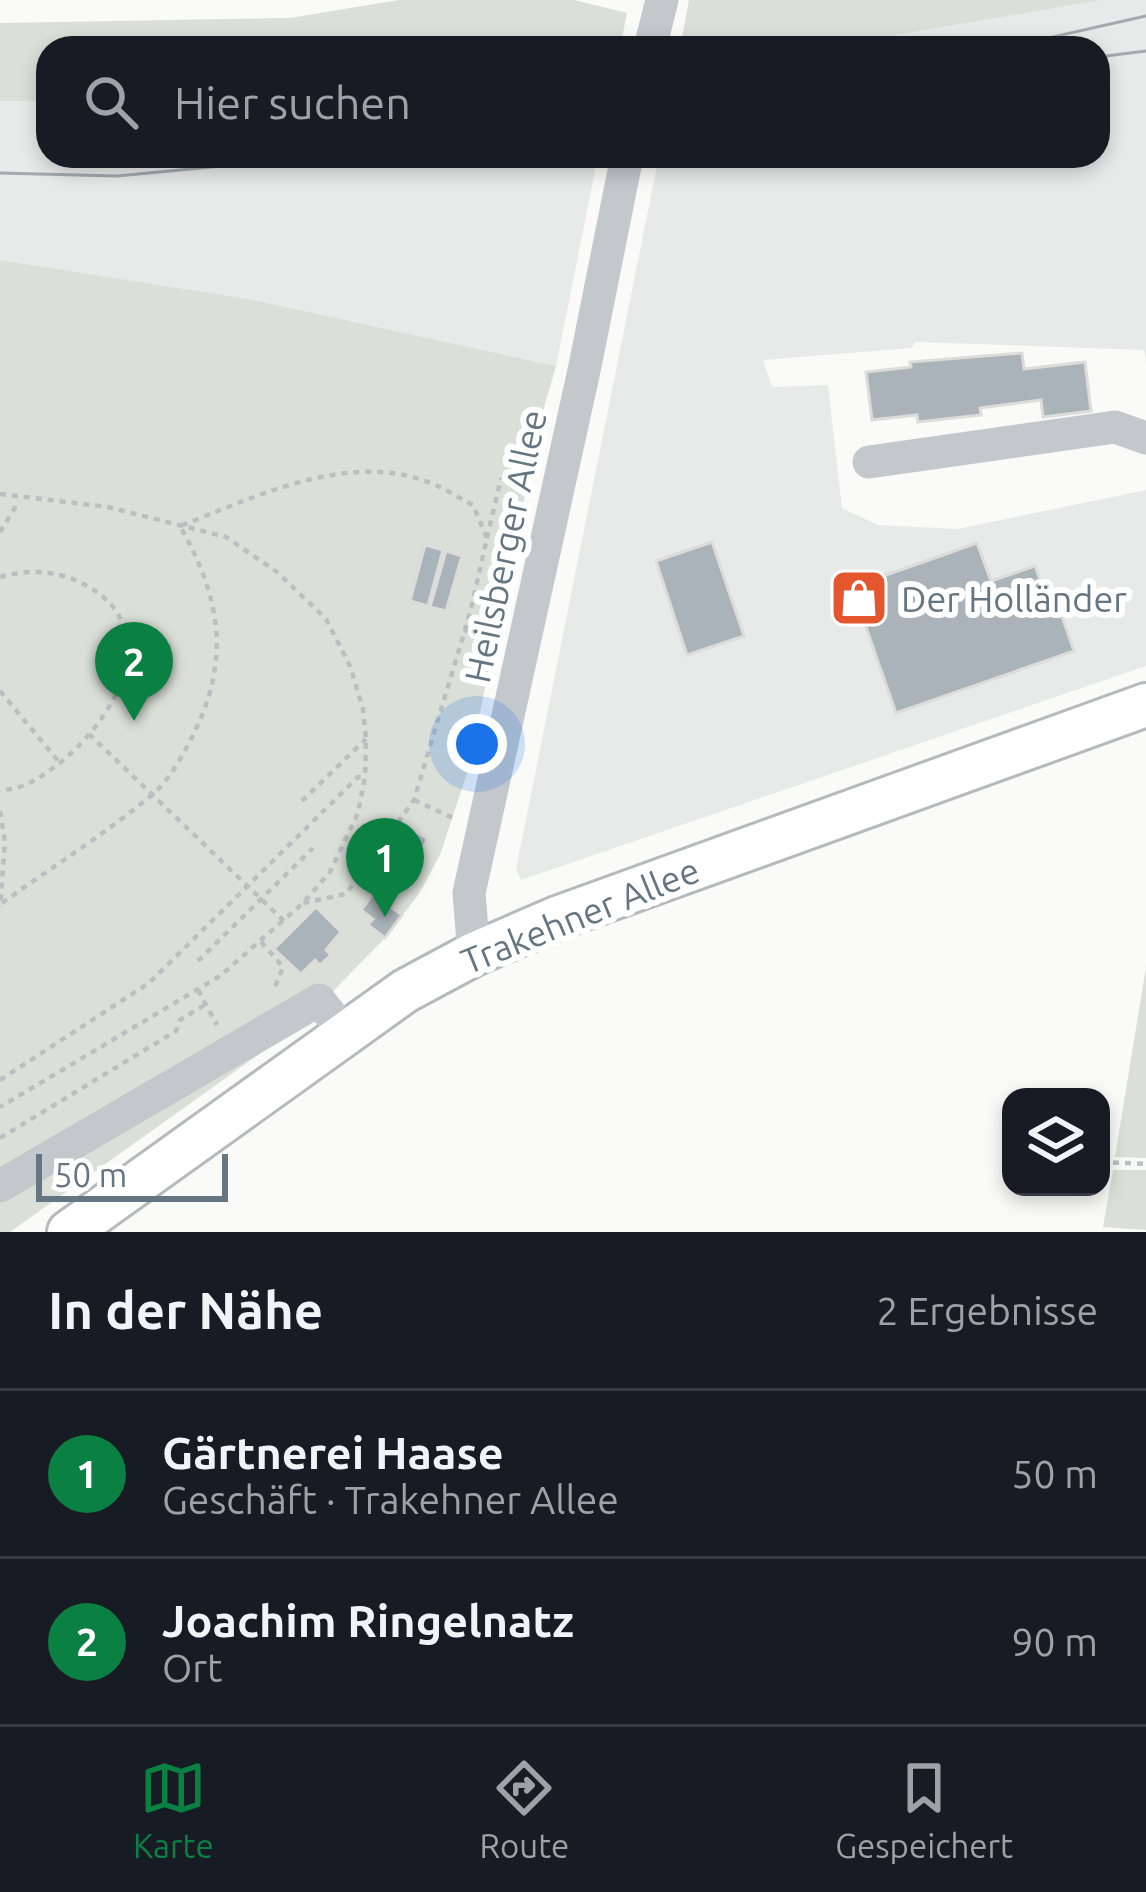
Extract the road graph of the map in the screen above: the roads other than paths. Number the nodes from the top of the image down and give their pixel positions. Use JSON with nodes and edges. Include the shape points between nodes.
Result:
{"nodes":[{"id":1,"x":662,"y":0,"type":"edge"},
{"id":2,"x":653,"y":36,"type":"edge"},
{"id":3,"x":625,"y":168,"type":"edge"},
{"id":4,"x":1146,"y":438,"type":"edge"},
{"id":5,"x":869,"y":463,"type":"dead end"},
{"id":6,"x":1146,"y":705,"type":"edge"},
{"id":7,"x":474,"y":954,"type":"junction"},
{"id":8,"x":344,"y":1032,"type":"junction"},
{"id":9,"x":0,"y":1186,"type":"edge"},
{"id":10,"x":69,"y":1232,"type":"edge"}],
"edges":[{"from":1,"to":2,"type":"street"},
{"from":3,"to":7,"type":"street","name":"Heilsberger Allee","via":[[469,892]]},
{"from":4,"to":5,"type":"street","via":[[1115,427]]},
{"from":6,"to":7,"type":"main road","name":"Trakehner Allee"},
{"from":7,"to":8,"type":"main road","name":"Trakehner Allee"},
{"from":8,"to":9,"type":"street","via":[[319,1000]]},
{"from":8,"to":10,"type":"main road","name":"Trakehner Allee"}]}
